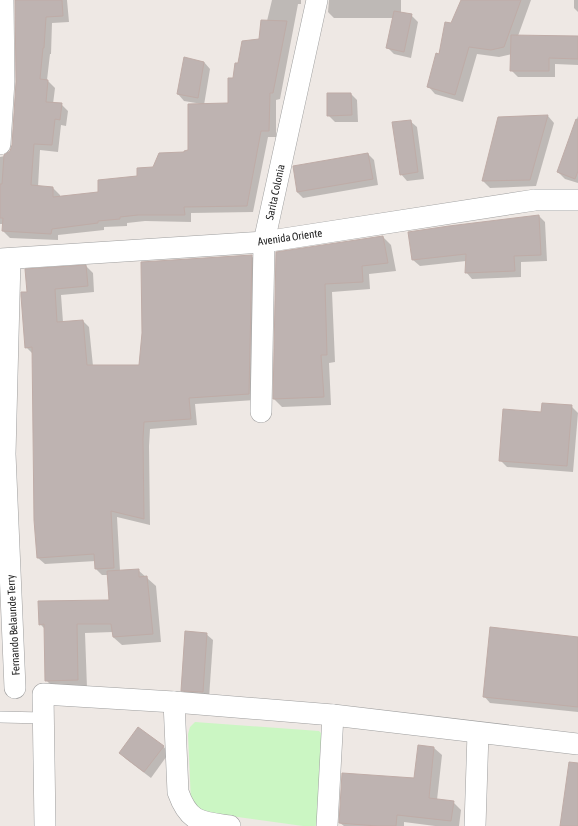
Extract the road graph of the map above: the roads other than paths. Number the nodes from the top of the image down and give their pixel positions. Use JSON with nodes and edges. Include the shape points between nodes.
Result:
{"nodes":[{"id":1,"x":3,"y":0,"type":"edge"},
{"id":2,"x":317,"y":0,"type":"edge"},
{"id":3,"x":0,"y":144,"type":"edge"},
{"id":4,"x":578,"y":200,"type":"edge"},
{"id":5,"x":264,"y":242,"type":"junction"},
{"id":6,"x":5,"y":259,"type":"edge"},
{"id":7,"x":261,"y":412,"type":"dead end"},
{"id":8,"x":2,"y":454,"type":"edge"},
{"id":9,"x":8,"y":687,"type":"edge"},
{"id":10,"x":43,"y":694,"type":"junction"},
{"id":11,"x":174,"y":702,"type":"junction"},
{"id":12,"x":333,"y":715,"type":"junction"},
{"id":13,"x":0,"y":717,"type":"edge"},
{"id":14,"x":44,"y":718,"type":"junction"},
{"id":15,"x":478,"y":733,"type":"junction"},
{"id":16,"x":578,"y":744,"type":"edge"},
{"id":17,"x":46,"y":826,"type":"edge"},
{"id":18,"x":230,"y":826,"type":"edge"},
{"id":19,"x":327,"y":826,"type":"edge"},
{"id":20,"x":475,"y":826,"type":"edge"}],
"edges":[{"from":1,"to":3,"type":"street","via":[[4,81]]},
{"from":2,"to":5,"type":"street","name":"Sarita Colonia"},
{"from":4,"to":5,"type":"street","name":"Avenida Oriente","via":[[535,200]]},
{"from":5,"to":6,"type":"street","name":"Avenida Oriente"},
{"from":5,"to":7,"type":"street","name":"Sarita Colonia"},
{"from":6,"to":8,"type":"street","name":"Fernando Belaunde Terry"},
{"from":8,"to":9,"type":"street","name":"Fernando Belaunde Terry"},
{"from":9,"to":10,"type":"street"},
{"from":10,"to":11,"type":"street"},
{"from":10,"to":14,"type":"street"},
{"from":11,"to":12,"type":"street"},
{"from":11,"to":18,"type":"street","via":[[178,792],[182,803],[199,821]]},
{"from":12,"to":15,"type":"street"},
{"from":12,"to":19,"type":"street"},
{"from":13,"to":14,"type":"lane"},
{"from":14,"to":17,"type":"street"},
{"from":15,"to":16,"type":"street"},
{"from":15,"to":20,"type":"street"}]}
